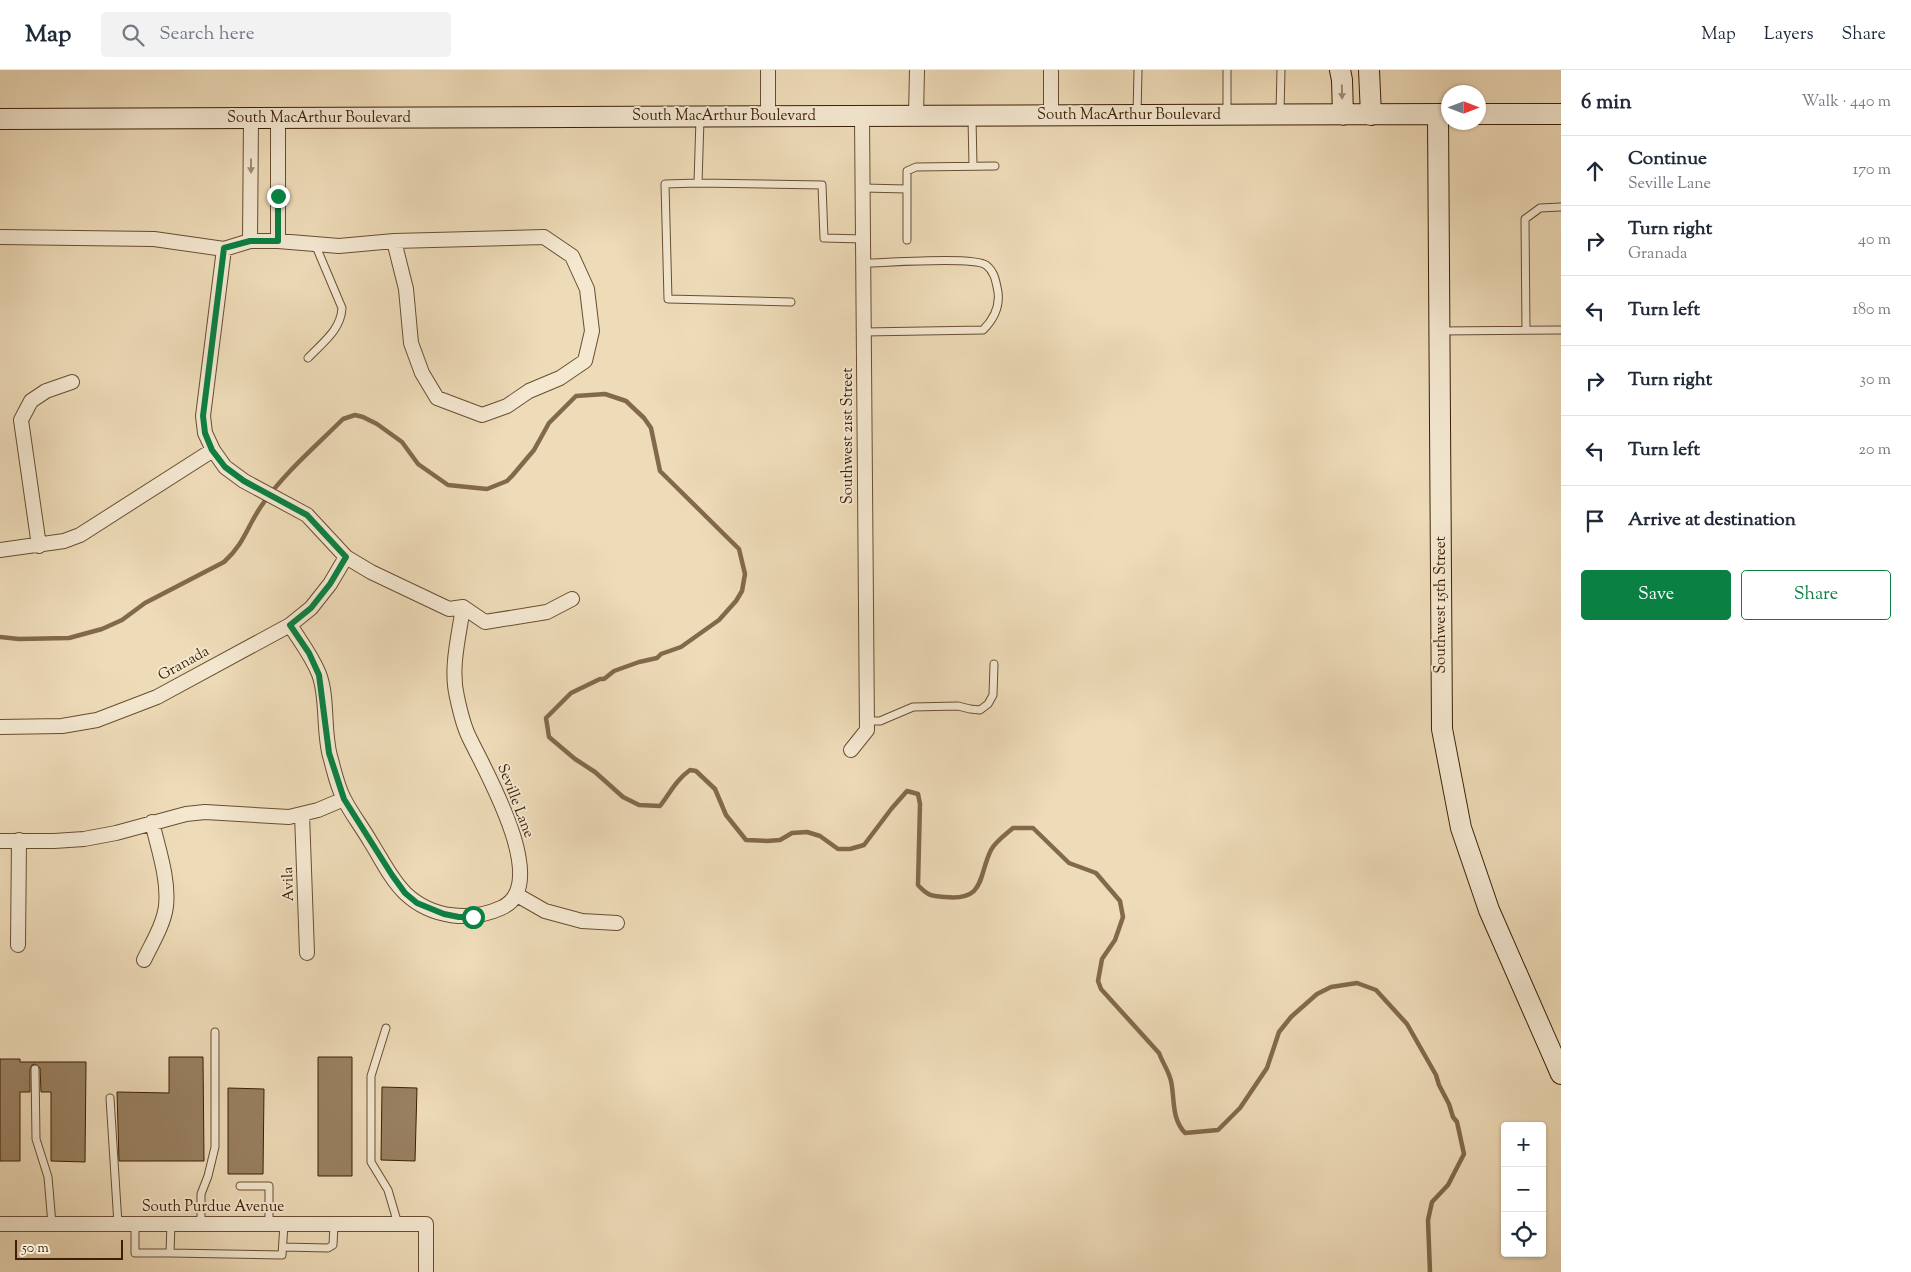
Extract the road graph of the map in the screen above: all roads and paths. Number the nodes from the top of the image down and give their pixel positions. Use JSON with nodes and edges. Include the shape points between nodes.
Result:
{"nodes":[{"id":1,"x":768,"y":70,"type":"edge"},
{"id":2,"x":916,"y":70,"type":"edge"},
{"id":3,"x":1051,"y":70,"type":"edge"},
{"id":4,"x":1138,"y":70,"type":"edge"},
{"id":5,"x":1227,"y":70,"type":"edge"},
{"id":6,"x":1280,"y":70,"type":"edge"},
{"id":7,"x":1340,"y":70,"type":"edge"},
{"id":8,"x":1369,"y":70,"type":"edge"},
{"id":9,"x":1441,"y":114,"type":"edge"},
{"id":10,"x":1486,"y":114,"type":"edge"},
{"id":11,"x":1561,"y":114,"type":"edge"},
{"id":12,"x":1051,"y":115,"type":"junction"},
{"id":13,"x":1137,"y":115,"type":"junction"},
{"id":14,"x":1227,"y":115,"type":"junction"},
{"id":15,"x":1280,"y":115,"type":"junction"},
{"id":16,"x":1342,"y":115,"type":"junction"},
{"id":17,"x":1371,"y":115,"type":"junction"},
{"id":18,"x":700,"y":116,"type":"junction"},
{"id":19,"x":768,"y":116,"type":"junction"},
{"id":20,"x":862,"y":116,"type":"junction"},
{"id":21,"x":916,"y":116,"type":"junction"},
{"id":22,"x":972,"y":116,"type":"junction"},
{"id":23,"x":251,"y":118,"type":"junction"},
{"id":24,"x":278,"y":118,"type":"junction"},
{"id":25,"x":0,"y":119,"type":"edge"},
{"id":26,"x":1443,"y":130,"type":"edge"},
{"id":27,"x":973,"y":166,"type":"junction"},
{"id":28,"x":996,"y":166,"type":"dead end"},
{"id":29,"x":698,"y":183,"type":"junction"},
{"id":30,"x":863,"y":188,"type":"junction"},
{"id":31,"x":907,"y":189,"type":"junction"},
{"id":32,"x":1561,"y":207,"type":"edge"},
{"id":33,"x":0,"y":237,"type":"edge"},
{"id":34,"x":863,"y":239,"type":"junction"},
{"id":35,"x":907,"y":240,"type":"dead end"},
{"id":36,"x":250,"y":241,"type":"junction"},
{"id":37,"x":278,"y":241,"type":"junction"},
{"id":38,"x":394,"y":241,"type":"junction"},
{"id":39,"x":315,"y":244,"type":"junction"},
{"id":40,"x":224,"y":248,"type":"junction"},
{"id":41,"x":864,"y":263,"type":"junction"},
{"id":42,"x":791,"y":302,"type":"dead end"},
{"id":43,"x":1526,"y":330,"type":"junction"},
{"id":44,"x":1561,"y":330,"type":"edge"},
{"id":45,"x":1438,"y":331,"type":"junction"},
{"id":46,"x":864,"y":332,"type":"junction"},
{"id":47,"x":308,"y":358,"type":"dead end"},
{"id":48,"x":72,"y":382,"type":"dead end"},
{"id":49,"x":212,"y":450,"type":"junction"},
{"id":50,"x":39,"y":546,"type":"junction"},
{"id":51,"x":0,"y":550,"type":"edge"},
{"id":52,"x":346,"y":557,"type":"junction"},
{"id":53,"x":572,"y":599,"type":"dead end"},
{"id":54,"x":463,"y":607,"type":"junction"},
{"id":55,"x":290,"y":625,"type":"junction"},
{"id":56,"x":994,"y":664,"type":"dead end"},
{"id":57,"x":867,"y":721,"type":"junction"},
{"id":58,"x":0,"y":727,"type":"edge"},
{"id":59,"x":851,"y":750,"type":"dead end"},
{"id":60,"x":344,"y":799,"type":"junction"},
{"id":61,"x":302,"y":814,"type":"junction"},
{"id":62,"x":152,"y":822,"type":"junction"},
{"id":63,"x":19,"y":840,"type":"junction"},
{"id":64,"x":0,"y":841,"type":"edge"},
{"id":65,"x":517,"y":895,"type":"junction"},
{"id":66,"x":617,"y":923,"type":"dead end"},
{"id":67,"x":18,"y":945,"type":"dead end"},
{"id":68,"x":307,"y":953,"type":"dead end"},
{"id":69,"x":144,"y":960,"type":"dead end"},
{"id":70,"x":386,"y":1028,"type":"dead end"},
{"id":71,"x":215,"y":1032,"type":"dead end"},
{"id":72,"x":35,"y":1069,"type":"dead end"},
{"id":73,"x":1561,"y":1074,"type":"edge"},
{"id":74,"x":110,"y":1098,"type":"dead end"},
{"id":75,"x":240,"y":1186,"type":"dead end"},
{"id":76,"x":0,"y":1224,"type":"edge"},
{"id":77,"x":52,"y":1224,"type":"junction"},
{"id":78,"x":118,"y":1224,"type":"junction"},
{"id":79,"x":135,"y":1224,"type":"junction"},
{"id":80,"x":171,"y":1224,"type":"junction"},
{"id":81,"x":201,"y":1224,"type":"junction"},
{"id":82,"x":269,"y":1224,"type":"junction"},
{"id":83,"x":284,"y":1224,"type":"junction"},
{"id":84,"x":334,"y":1224,"type":"junction"},
{"id":85,"x":398,"y":1224,"type":"junction"},
{"id":86,"x":283,"y":1246,"type":"junction"},
{"id":87,"x":170,"y":1253,"type":"junction"},
{"id":88,"x":426,"y":1272,"type":"edge"}],
"edges":[{"from":1,"to":19,"type":"street"},
{"from":2,"to":21,"type":"street"},
{"from":3,"to":12,"type":"street"},
{"from":4,"to":13,"type":"lane"},
{"from":5,"to":14,"type":"lane"},
{"from":6,"to":15,"type":"lane"},
{"from":7,"to":16,"type":"main road","one_way":true},
{"from":8,"to":17,"type":"main road"},
{"from":9,"to":17,"type":"main road","name":"South MacArthur Boulevard"},
{"from":10,"to":11,"type":"main road"},
{"from":12,"to":13,"type":"main road","name":"South MacArthur Boulevard"},
{"from":12,"to":22,"type":"main road","name":"South MacArthur Boulevard"},
{"from":13,"to":14,"type":"main road","name":"South MacArthur Boulevard"},
{"from":14,"to":15,"type":"main road","name":"South MacArthur Boulevard"},
{"from":15,"to":16,"type":"main road","name":"South MacArthur Boulevard"},
{"from":16,"to":17,"type":"main road","name":"South MacArthur Boulevard"},
{"from":18,"to":19,"type":"main road","name":"South MacArthur Boulevard"},
{"from":18,"to":24,"type":"main road","name":"South MacArthur Boulevard"},
{"from":18,"to":29,"type":"lane"},
{"from":19,"to":20,"type":"main road","name":"South MacArthur Boulevard"},
{"from":20,"to":21,"type":"main road","name":"South MacArthur Boulevard"},
{"from":20,"to":30,"type":"street","name":"Southwest 21st Street"},
{"from":21,"to":22,"type":"main road","name":"South MacArthur Boulevard"},
{"from":22,"to":27,"type":"lane"},
{"from":23,"to":24,"type":"main road","name":"South MacArthur Boulevard"},
{"from":23,"to":25,"type":"main road","name":"South MacArthur Boulevard"},
{"from":23,"to":36,"type":"street","one_way":true},
{"from":24,"to":37,"type":"street"},
{"from":26,"to":45,"type":"main road","name":"Southwest 15th Street"},
{"from":27,"to":28,"type":"lane"},
{"from":27,"to":31,"type":"lane","via":[[916,167],[907,171]]},
{"from":29,"to":34,"type":"lane","via":[[822,185],[824,238]]},
{"from":29,"to":42,"type":"lane","via":[[665,184],[668,299]]},
{"from":30,"to":31,"type":"lane"},
{"from":30,"to":34,"type":"street","name":"Southwest 21st Street"},
{"from":31,"to":35,"type":"lane"},
{"from":32,"to":43,"type":"lane","via":[[1540,208],[1525,219]]},
{"from":33,"to":40,"type":"street","via":[[154,239]]},
{"from":34,"to":41,"type":"street","name":"Southwest 21st Street"},
{"from":36,"to":37,"type":"street"},
{"from":36,"to":40,"type":"street"},
{"from":37,"to":39,"type":"street"},
{"from":38,"to":38,"type":"street","via":[[544,237],[572,256],[587,289],[592,331],[585,361],[507,406],[482,414],[437,398],[422,373],[411,343],[406,289]]},
{"from":38,"to":39,"type":"street","via":[[339,246]]},
{"from":39,"to":47,"type":"lane","via":[[342,308],[342,319]]},
{"from":40,"to":49,"type":"street","via":[[203,416]]},
{"from":41,"to":46,"type":"street","name":"Southwest 21st Street"},
{"from":41,"to":46,"type":"lane","via":[[963,261],[985,264],[994,273],[998,296],[996,313],[983,330]]},
{"from":43,"to":44,"type":"lane"},
{"from":43,"to":45,"type":"lane"},
{"from":45,"to":73,"type":"main road","name":"Southwest 15th Street","via":[[1442,729],[1461,828],[1489,910]]},
{"from":46,"to":57,"type":"street","name":"Southwest 21st Street"},
{"from":48,"to":50,"type":"street","via":[[46,391],[31,402],[21,420]]},
{"from":49,"to":50,"type":"street","via":[[80,535]]},
{"from":49,"to":52,"type":"street","via":[[225,467],[244,481],[307,515]]},
{"from":50,"to":51,"type":"street"},
{"from":52,"to":54,"type":"street","via":[[449,608]]},
{"from":52,"to":55,"type":"street","name":"Granada","via":[[311,608]]},
{"from":53,"to":54,"type":"street","via":[[547,612],[485,622]]},
{"from":54,"to":65,"type":"street","name":"Seville Lane","via":[[456,655],[456,696],[468,736],[493,783],[512,831],[518,856]]},
{"from":55,"to":58,"type":"street","name":"Granada","via":[[157,697],[97,720],[62,726]]},
{"from":55,"to":60,"type":"street","via":[[319,675],[329,753]]},
{"from":56,"to":57,"type":"lane","via":[[993,695],[980,710],[958,706],[913,707],[880,721]]},
{"from":57,"to":59,"type":"street","name":"Southwest 21st Street","via":[[867,730]]},
{"from":60,"to":61,"type":"street"},
{"from":60,"to":65,"type":"street","via":[[392,875],[417,903],[444,914],[473,917],[507,905]]},
{"from":61,"to":62,"type":"street","via":[[289,817],[205,812]]},
{"from":61,"to":68,"type":"street","name":"Avila"},
{"from":62,"to":63,"type":"street","via":[[84,839]]},
{"from":62,"to":69,"type":"street","via":[[164,876],[166,906]]},
{"from":63,"to":64,"type":"street"},
{"from":63,"to":67,"type":"street"},
{"from":65,"to":66,"type":"street","via":[[545,911],[582,921]]},
{"from":70,"to":85,"type":"lane","via":[[371,1076],[371,1162],[388,1190]]},
{"from":71,"to":81,"type":"lane","via":[[215,1147],[201,1194]]},
{"from":72,"to":77,"type":"lane","via":[[36,1139],[48,1177]]},
{"from":74,"to":78,"type":"lane"},
{"from":75,"to":82,"type":"lane","via":[[269,1186]]},
{"from":76,"to":77,"type":"street","name":"South Purdue Avenue"},
{"from":77,"to":78,"type":"street","name":"South Purdue Avenue"},
{"from":78,"to":79,"type":"street","name":"South Purdue Avenue"},
{"from":79,"to":80,"type":"street","name":"South Purdue Avenue"},
{"from":79,"to":87,"type":"lane","via":[[135,1253]]},
{"from":80,"to":81,"type":"street","name":"South Purdue Avenue"},
{"from":80,"to":87,"type":"lane"},
{"from":81,"to":82,"type":"street","name":"South Purdue Avenue"},
{"from":82,"to":83,"type":"street","name":"South Purdue Avenue"},
{"from":83,"to":84,"type":"street","name":"South Purdue Avenue"},
{"from":83,"to":86,"type":"lane"},
{"from":84,"to":85,"type":"street","name":"South Purdue Avenue"},
{"from":84,"to":86,"type":"lane","via":[[333,1245],[328,1248]]},
{"from":85,"to":88,"type":"street","name":"South Purdue Avenue","via":[[426,1224]]},
{"from":86,"to":87,"type":"lane","via":[[282,1255]]}]}
